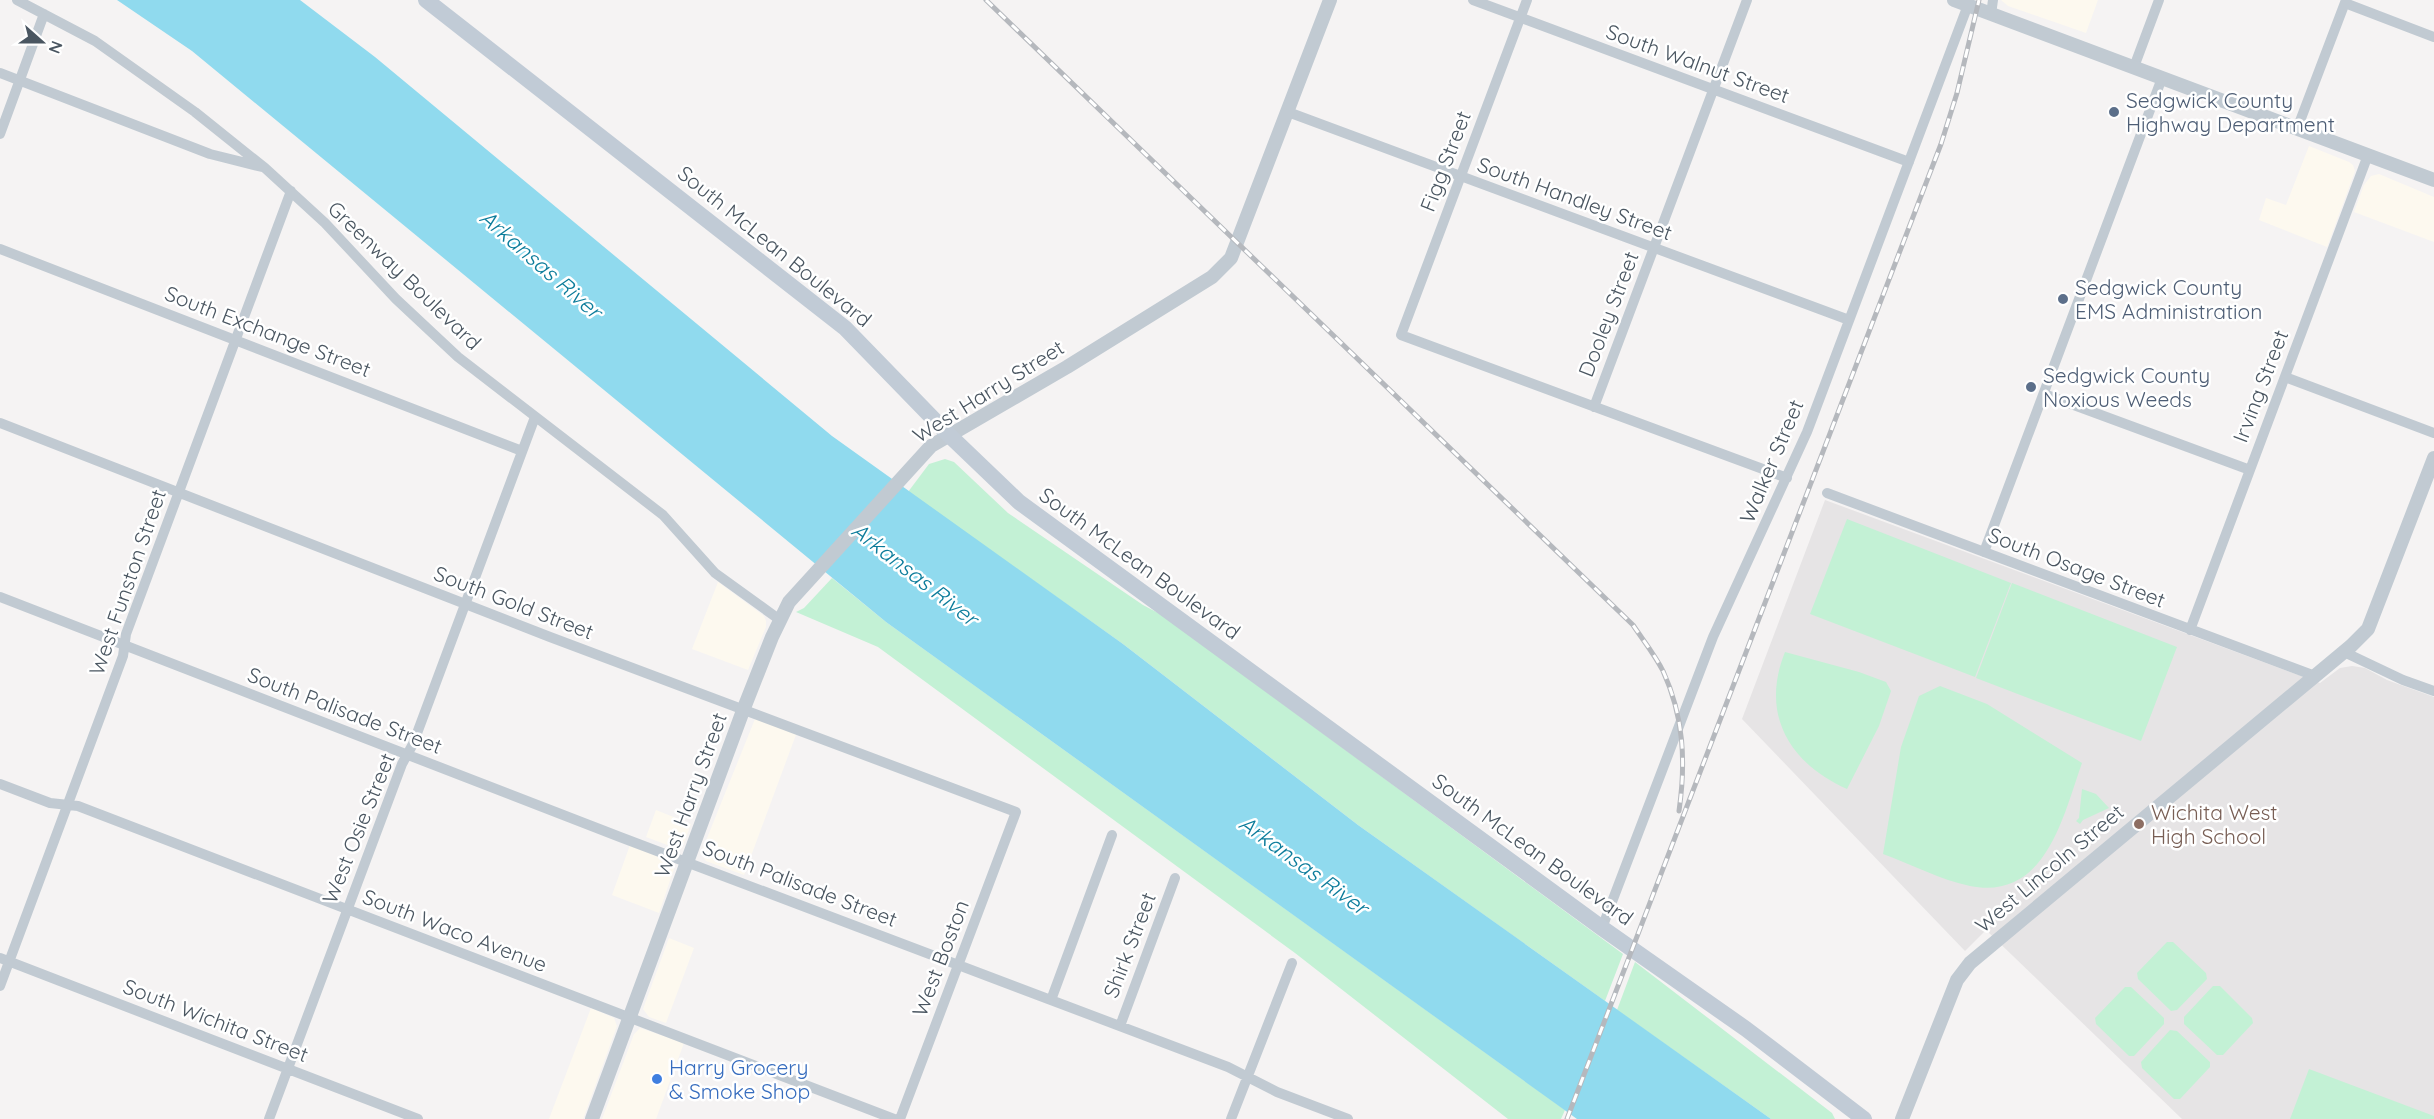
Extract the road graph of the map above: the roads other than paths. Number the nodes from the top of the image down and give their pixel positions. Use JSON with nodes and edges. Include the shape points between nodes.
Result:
{"nodes":[{"id":1,"x":17,"y":0,"type":"edge"},
{"id":2,"x":426,"y":0,"type":"edge"},
{"id":3,"x":1330,"y":0,"type":"edge"},
{"id":4,"x":1473,"y":0,"type":"edge"},
{"id":5,"x":1527,"y":0,"type":"edge"},
{"id":6,"x":1747,"y":0,"type":"edge"},
{"id":7,"x":1954,"y":0,"type":"edge"},
{"id":8,"x":2159,"y":0,"type":"edge"},
{"id":9,"x":2346,"y":2,"type":"edge"},
{"id":10,"x":1968,"y":5,"type":"junction"},
{"id":11,"x":1992,"y":7,"type":"edge"},
{"id":12,"x":44,"y":14,"type":"junction"},
{"id":13,"x":1520,"y":17,"type":"junction"},
{"id":14,"x":2434,"y":37,"type":"edge"},
{"id":15,"x":2134,"y":68,"type":"junction"},
{"id":16,"x":0,"y":74,"type":"edge"},
{"id":17,"x":2162,"y":78,"type":"junction"},
{"id":18,"x":20,"y":81,"type":"junction"},
{"id":19,"x":1715,"y":90,"type":"junction"},
{"id":20,"x":1288,"y":112,"type":"junction"},
{"id":21,"x":2297,"y":129,"type":"junction"},
{"id":22,"x":0,"y":134,"type":"edge"},
{"id":23,"x":2368,"y":155,"type":"junction"},
{"id":24,"x":1909,"y":162,"type":"junction"},
{"id":25,"x":265,"y":168,"type":"junction"},
{"id":26,"x":1460,"y":176,"type":"junction"},
{"id":27,"x":2434,"y":180,"type":"edge"},
{"id":28,"x":291,"y":191,"type":"junction"},
{"id":29,"x":1654,"y":248,"type":"junction"},
{"id":30,"x":0,"y":249,"type":"edge"},
{"id":31,"x":1850,"y":320,"type":"junction"},
{"id":32,"x":234,"y":339,"type":"junction"},
{"id":33,"x":2285,"y":376,"type":"junction"},
{"id":34,"x":2044,"y":394,"type":"junction"},
{"id":35,"x":1594,"y":407,"type":"junction"},
{"id":36,"x":535,"y":417,"type":"junction"},
{"id":37,"x":0,"y":423,"type":"edge"},
{"id":38,"x":2434,"y":433,"type":"edge"},
{"id":39,"x":950,"y":435,"type":"junction"},
{"id":40,"x":522,"y":451,"type":"junction"},
{"id":41,"x":2434,"y":459,"type":"edge"},
{"id":42,"x":2250,"y":470,"type":"junction"},
{"id":43,"x":1787,"y":478,"type":"junction"},
{"id":44,"x":178,"y":492,"type":"junction"},
{"id":45,"x":1827,"y":493,"type":"dead end"},
{"id":46,"x":1984,"y":552,"type":"junction"},
{"id":47,"x":0,"y":597,"type":"edge"},
{"id":48,"x":465,"y":604,"type":"junction"},
{"id":49,"x":780,"y":620,"type":"junction"},
{"id":50,"x":2190,"y":630,"type":"junction"},
{"id":51,"x":124,"y":646,"type":"junction"},
{"id":52,"x":2344,"y":652,"type":"junction"},
{"id":53,"x":2315,"y":676,"type":"junction"},
{"id":54,"x":2434,"y":691,"type":"edge"},
{"id":55,"x":744,"y":708,"type":"junction"},
{"id":56,"x":407,"y":755,"type":"junction"},
{"id":57,"x":0,"y":784,"type":"edge"},
{"id":58,"x":67,"y":805,"type":"junction"},
{"id":59,"x":1016,"y":812,"type":"joint"},
{"id":60,"x":1112,"y":835,"type":"dead end"},
{"id":61,"x":687,"y":862,"type":"junction"},
{"id":62,"x":1175,"y":878,"type":"dead end"},
{"id":63,"x":347,"y":909,"type":"junction"},
{"id":64,"x":1602,"y":928,"type":"junction"},
{"id":65,"x":4,"y":960,"type":"edge"},
{"id":66,"x":1292,"y":963,"type":"dead end"},
{"id":67,"x":958,"y":965,"type":"junction"},
{"id":68,"x":0,"y":986,"type":"edge"},
{"id":69,"x":1051,"y":1000,"type":"junction"},
{"id":70,"x":629,"y":1019,"type":"junction"},
{"id":71,"x":1120,"y":1026,"type":"junction"},
{"id":72,"x":288,"y":1068,"type":"junction"},
{"id":73,"x":1247,"y":1077,"type":"junction"},
{"id":74,"x":268,"y":1119,"type":"edge"},
{"id":75,"x":418,"y":1119,"type":"edge"},
{"id":76,"x":592,"y":1119,"type":"edge"},
{"id":77,"x":894,"y":1119,"type":"edge"},
{"id":78,"x":900,"y":1119,"type":"edge"},
{"id":79,"x":1231,"y":1119,"type":"edge"},
{"id":80,"x":1348,"y":1119,"type":"edge"},
{"id":81,"x":1864,"y":1119,"type":"edge"},
{"id":82,"x":1902,"y":1119,"type":"edge"}],
"edges":[{"from":1,"to":12,"type":"street","name":"Greenway Boulevard"},
{"from":2,"to":39,"type":"main road","name":"South McLean Boulevard","via":[[845,328]]},
{"from":3,"to":20,"type":"street","name":"West Harry Street"},
{"from":4,"to":13,"type":"street","name":"South Walnut Street"},
{"from":5,"to":13,"type":"street","name":"Figg Street"},
{"from":6,"to":19,"type":"street","name":"Dooley Street"},
{"from":7,"to":10,"type":"street"},
{"from":8,"to":15,"type":"street"},
{"from":9,"to":14,"type":"street"},
{"from":9,"to":21,"type":"street"},
{"from":10,"to":11,"type":"street"},
{"from":10,"to":24,"type":"street","name":"Walker Street"},
{"from":11,"to":15,"type":"street"},
{"from":12,"to":18,"type":"street"},
{"from":12,"to":25,"type":"street","name":"Greenway Boulevard","via":[[95,41]]},
{"from":13,"to":19,"type":"street","name":"South Walnut Street"},
{"from":13,"to":26,"type":"street","name":"Figg Street"},
{"from":15,"to":17,"type":"street"},
{"from":16,"to":18,"type":"street"},
{"from":17,"to":21,"type":"street"},
{"from":17,"to":34,"type":"street"},
{"from":18,"to":22,"type":"street"},
{"from":18,"to":25,"type":"street","via":[[210,154]]},
{"from":19,"to":24,"type":"street","name":"South Walnut Street"},
{"from":19,"to":29,"type":"street","name":"Dooley Street"},
{"from":20,"to":26,"type":"street","name":"South Handley Street"},
{"from":20,"to":39,"type":"street","name":"West Harry Street","via":[[1238,245],[1212,277]]},
{"from":21,"to":23,"type":"street"},
{"from":23,"to":27,"type":"street"},
{"from":23,"to":33,"type":"street","name":"Irving Street"},
{"from":24,"to":31,"type":"street","name":"Walker Street"},
{"from":25,"to":28,"type":"street","name":"Greenway Boulevard"},
{"from":26,"to":29,"type":"street","name":"South Handley Street"},
{"from":26,"to":35,"type":"street","name":"Figg Street","via":[[1401,335]]},
{"from":28,"to":32,"type":"street","name":"West Funston Street"},
{"from":28,"to":36,"type":"street","name":"Greenway Boulevard","via":[[458,357]]},
{"from":29,"to":31,"type":"street","name":"South Handley Street"},
{"from":29,"to":35,"type":"street","name":"Dooley Street"},
{"from":30,"to":32,"type":"street","name":"South Exchange Street"},
{"from":31,"to":43,"type":"street","name":"Walker Street"},
{"from":32,"to":40,"type":"street","name":"South Exchange Street"},
{"from":32,"to":44,"type":"street","name":"West Funston Street"},
{"from":33,"to":38,"type":"street"},
{"from":33,"to":42,"type":"street","name":"Irving Street"},
{"from":34,"to":42,"type":"street"},
{"from":34,"to":46,"type":"street"},
{"from":35,"to":43,"type":"street"},
{"from":36,"to":40,"type":"street","name":"West Osie Street"},
{"from":36,"to":49,"type":"street","name":"Greenway Boulevard","via":[[663,515],[715,573]]},
{"from":37,"to":44,"type":"street","name":"South Gold Street"},
{"from":39,"to":49,"type":"street","name":"West Harry Street","via":[[911,465],[789,602]]},
{"from":39,"to":64,"type":"main road","name":"South McLean Boulevard","via":[[1019,502]]},
{"from":40,"to":48,"type":"street","name":"West Osie Street"},
{"from":41,"to":52,"type":"street","name":"West Lincoln Street","via":[[2368,629]]},
{"from":42,"to":50,"type":"street","name":"Irving Street"},
{"from":43,"to":64,"type":"street","name":"Walker Street","via":[[1713,637]]},
{"from":44,"to":48,"type":"street","name":"South Gold Street"},
{"from":44,"to":51,"type":"street","name":"West Funston Street"},
{"from":45,"to":46,"type":"street","name":"South Osage Street"},
{"from":46,"to":50,"type":"street","name":"South Osage Street"},
{"from":47,"to":51,"type":"street","name":"South Palisade Street"},
{"from":48,"to":55,"type":"street","name":"South Gold Street"},
{"from":48,"to":56,"type":"street","name":"West Osie Street"},
{"from":49,"to":55,"type":"street","name":"West Harry Street"},
{"from":50,"to":53,"type":"street","name":"South Osage Street"},
{"from":51,"to":56,"type":"street","name":"South Palisade Street"},
{"from":51,"to":58,"type":"street","name":"West Funston Street"},
{"from":52,"to":53,"type":"street","name":"West Lincoln Street"},
{"from":52,"to":54,"type":"street"},
{"from":53,"to":82,"type":"street","name":"West Lincoln Street","via":[[1970,963],[1957,980]]},
{"from":55,"to":59,"type":"street","name":"South Gold Street"},
{"from":55,"to":61,"type":"street","name":"West Harry Street"},
{"from":56,"to":61,"type":"street","name":"South Palisade Street"},
{"from":56,"to":63,"type":"street","name":"West Osie Street"},
{"from":57,"to":58,"type":"street","name":"South Waco Avenue","via":[[50,803]]},
{"from":58,"to":63,"type":"street","name":"South Waco Avenue"},
{"from":58,"to":65,"type":"street","name":"West Funston Street"},
{"from":59,"to":67,"type":"street","name":"West Boston"},
{"from":60,"to":69,"type":"street"},
{"from":61,"to":67,"type":"street","name":"South Palisade Street"},
{"from":61,"to":70,"type":"street","name":"West Harry Street"},
{"from":62,"to":71,"type":"street","name":"Shirk Street"},
{"from":63,"to":70,"type":"street","name":"South Waco Avenue"},
{"from":63,"to":72,"type":"street","name":"West Osie Street"},
{"from":64,"to":81,"type":"main road","name":"South McLean Boulevard","via":[[1746,1029]]},
{"from":65,"to":68,"type":"street","name":"West Funston Street"},
{"from":65,"to":72,"type":"street","name":"South Wichita Street"},
{"from":66,"to":73,"type":"street"},
{"from":67,"to":69,"type":"street","name":"South Palisade Street"},
{"from":67,"to":78,"type":"street","name":"West Boston"},
{"from":69,"to":71,"type":"street","name":"South Palisade Street"},
{"from":70,"to":76,"type":"street","name":"West Harry Street"},
{"from":70,"to":77,"type":"street","name":"South Waco Avenue"},
{"from":71,"to":73,"type":"street","name":"South Palisade Street"},
{"from":72,"to":74,"type":"street","name":"West Osie Street"},
{"from":72,"to":75,"type":"street","name":"South Wichita Street"},
{"from":73,"to":79,"type":"street"},
{"from":73,"to":80,"type":"street","name":"South Palisade Street"}]}
